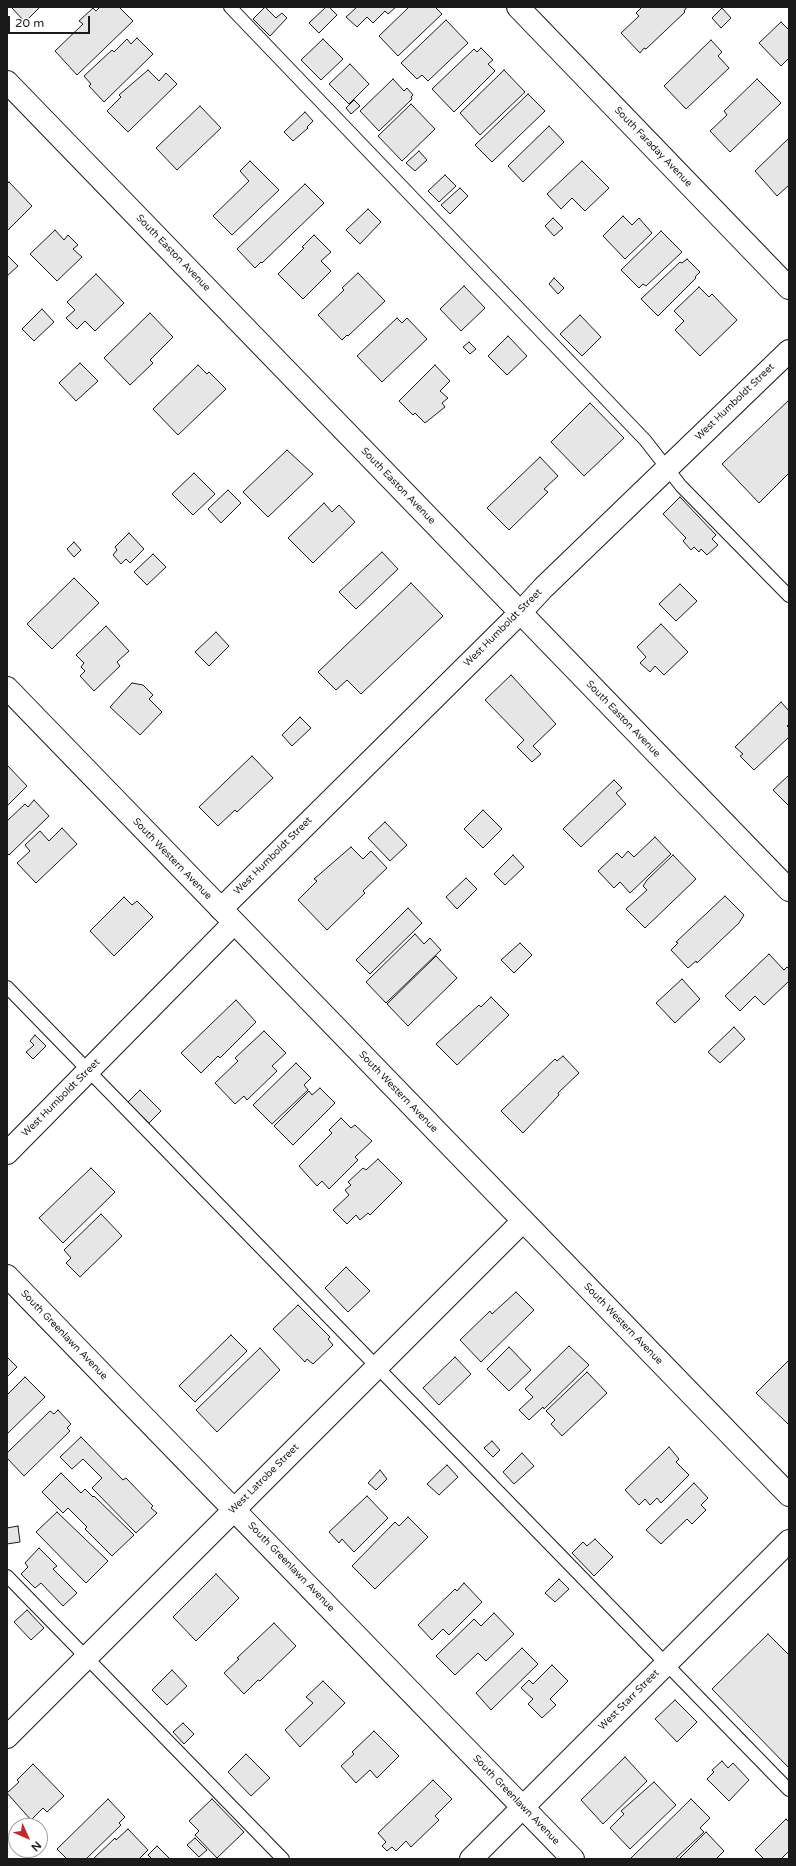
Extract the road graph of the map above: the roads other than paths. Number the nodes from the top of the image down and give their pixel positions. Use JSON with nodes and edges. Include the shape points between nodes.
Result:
{"nodes":[{"id":1,"x":230,"y":7,"type":"edge"},
{"id":2,"x":518,"y":7,"type":"edge"},
{"id":3,"x":7,"y":82,"type":"edge"},
{"id":4,"x":789,"y":288,"type":"edge"},
{"id":5,"x":789,"y":351,"type":"edge"},
{"id":6,"x":667,"y":468,"type":"junction"},
{"id":7,"x":789,"y":596,"type":"edge"},
{"id":8,"x":520,"y":613,"type":"junction"},
{"id":9,"x":7,"y":688,"type":"edge"},
{"id":10,"x":789,"y":890,"type":"edge"},
{"id":11,"x":227,"y":916,"type":"junction"},
{"id":12,"x":7,"y":988,"type":"edge"},
{"id":13,"x":88,"y":1071,"type":"junction"},
{"id":14,"x":7,"y":1153,"type":"edge"},
{"id":15,"x":524,"y":1221,"type":"junction"},
{"id":16,"x":7,"y":1276,"type":"edge"},
{"id":17,"x":377,"y":1367,"type":"junction"},
{"id":18,"x":789,"y":1495,"type":"edge"},
{"id":19,"x":234,"y":1509,"type":"junction"},
{"id":20,"x":789,"y":1541,"type":"edge"},
{"id":21,"x":7,"y":1576,"type":"edge"},
{"id":22,"x":86,"y":1657,"type":"junction"},
{"id":23,"x":666,"y":1663,"type":"junction"},
{"id":24,"x":7,"y":1737,"type":"edge"},
{"id":25,"x":789,"y":1790,"type":"edge"},
{"id":26,"x":522,"y":1807,"type":"junction"},
{"id":27,"x":283,"y":1859,"type":"edge"},
{"id":28,"x":471,"y":1859,"type":"edge"},
{"id":29,"x":573,"y":1859,"type":"edge"}],
"edges":[{"from":1,"to":6,"type":"lane","via":[[645,440]]},
{"from":2,"to":4,"type":"street","name":"South Faraday Avenue"},
{"from":3,"to":8,"type":"street","name":"South Easton Avenue"},
{"from":5,"to":6,"type":"street","name":"West Humboldt Street"},
{"from":6,"to":7,"type":"lane","via":[[681,486]]},
{"from":6,"to":8,"type":"street","name":"West Humboldt Street"},
{"from":8,"to":10,"type":"street","name":"South Easton Avenue"},
{"from":8,"to":11,"type":"street","name":"West Humboldt Street"},
{"from":9,"to":11,"type":"street","name":"South Western Avenue"},
{"from":11,"to":13,"type":"street","name":"West Humboldt Street"},
{"from":11,"to":15,"type":"street","name":"South Western Avenue"},
{"from":12,"to":13,"type":"lane"},
{"from":13,"to":14,"type":"street","name":"West Humboldt Street"},
{"from":13,"to":17,"type":"lane"},
{"from":15,"to":17,"type":"street","name":"West Latrobe Street"},
{"from":15,"to":18,"type":"street","name":"South Western Avenue"},
{"from":16,"to":19,"type":"street","name":"South Greenlawn Avenue"},
{"from":17,"to":19,"type":"street","name":"West Latrobe Street"},
{"from":17,"to":23,"type":"lane"},
{"from":19,"to":22,"type":"street","name":"West Latrobe Street"},
{"from":19,"to":26,"type":"street","name":"South Greenlawn Avenue"},
{"from":20,"to":23,"type":"street","name":"West Starr Street"},
{"from":21,"to":22,"type":"lane"},
{"from":22,"to":24,"type":"street","name":"West Latrobe Street"},
{"from":22,"to":27,"type":"lane"},
{"from":23,"to":25,"type":"lane"},
{"from":23,"to":26,"type":"street","name":"West Starr Street"},
{"from":26,"to":28,"type":"street","name":"West Starr Street"},
{"from":26,"to":29,"type":"street","name":"South Greenlawn Avenue"}]}
